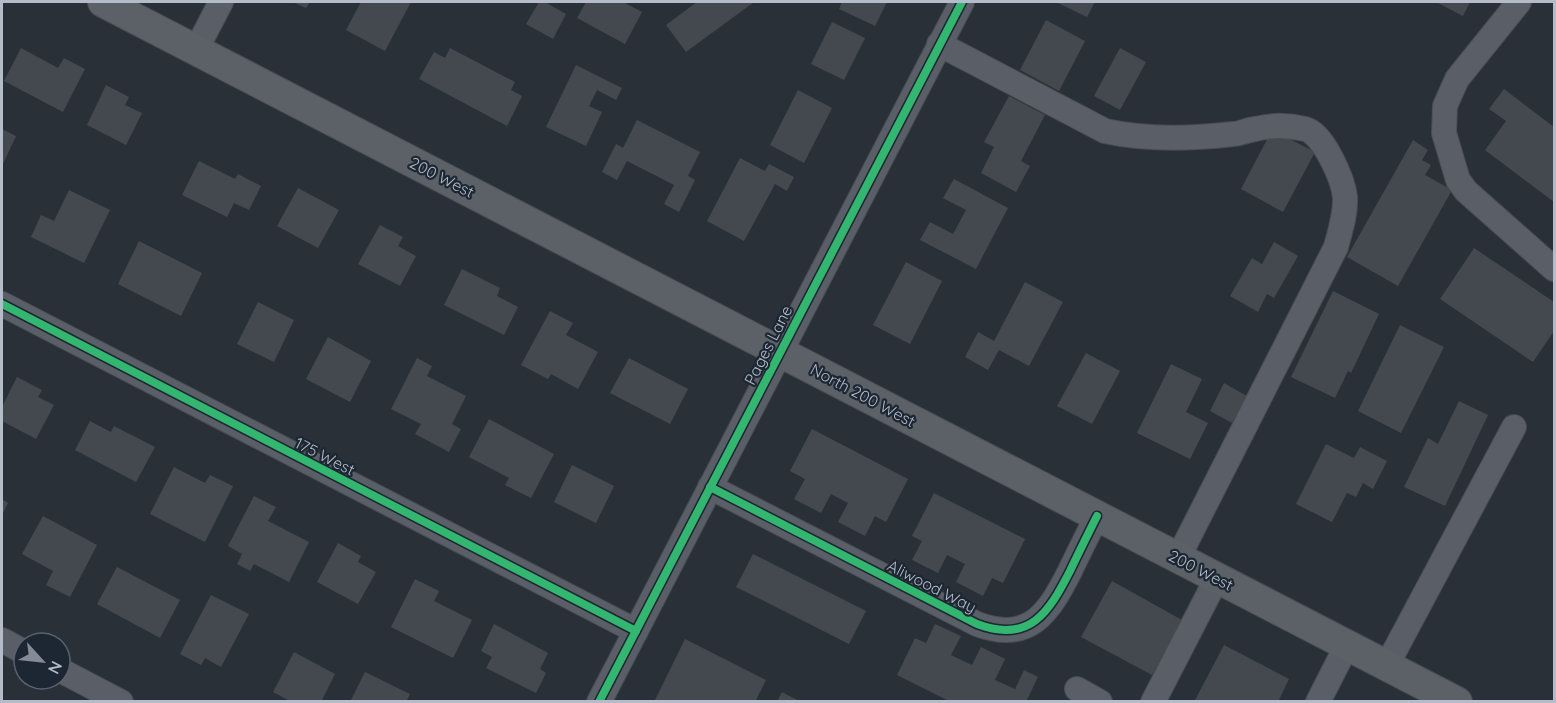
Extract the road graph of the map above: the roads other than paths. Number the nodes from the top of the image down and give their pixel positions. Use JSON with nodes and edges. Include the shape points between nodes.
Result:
{"nodes":[{"id":1,"x":103,"y":2,"type":"edge"},
{"id":2,"x":221,"y":2,"type":"edge"},
{"id":3,"x":962,"y":2,"type":"edge"},
{"id":4,"x":1519,"y":2,"type":"edge"},
{"id":5,"x":939,"y":44,"type":"junction"},
{"id":6,"x":196,"y":50,"type":"junction"},
{"id":7,"x":1554,"y":269,"type":"edge"},
{"id":8,"x":2,"y":304,"type":"edge"},
{"id":9,"x":780,"y":352,"type":"junction"},
{"id":10,"x":1514,"y":427,"type":"dead end"},
{"id":11,"x":945,"y":438,"type":"joint"},
{"id":12,"x":710,"y":487,"type":"junction"},
{"id":13,"x":1097,"y":516,"type":"junction"},
{"id":14,"x":1178,"y":558,"type":"junction"},
{"id":15,"x":1217,"y":578,"type":"junction"},
{"id":16,"x":636,"y":631,"type":"junction"},
{"id":17,"x":1347,"y":645,"type":"junction"},
{"id":18,"x":1387,"y":665,"type":"junction"},
{"id":19,"x":72,"y":676,"type":"edge"},
{"id":20,"x":1077,"y":689,"type":"dead end"},
{"id":21,"x":121,"y":702,"type":"edge"},
{"id":22,"x":599,"y":702,"type":"edge"},
{"id":23,"x":1100,"y":702,"type":"edge"},
{"id":24,"x":1153,"y":702,"type":"edge"},
{"id":25,"x":1318,"y":702,"type":"edge"},
{"id":26,"x":1457,"y":702,"type":"edge"}],
"edges":[{"from":1,"to":6,"type":"main road","name":"200 West"},
{"from":2,"to":6,"type":"street"},
{"from":3,"to":5,"type":"street","name":"Pages Lane"},
{"from":4,"to":7,"type":"street","via":[[1457,79],[1445,106],[1444,133],[1458,180],[1466,191]]},
{"from":5,"to":9,"type":"street","name":"Pages Lane"},
{"from":5,"to":14,"type":"street","via":[[1105,131],[1167,138],[1236,134],[1274,126],[1306,129],[1315,134],[1336,167],[1345,196],[1336,247]]},
{"from":6,"to":9,"type":"main road","name":"200 West"},
{"from":8,"to":16,"type":"street","name":"175 West"},
{"from":9,"to":11,"type":"main road","name":"North 200 West"},
{"from":9,"to":12,"type":"street","name":"Pages Lane"},
{"from":10,"to":18,"type":"street"},
{"from":11,"to":13,"type":"main road","name":"200 West"},
{"from":12,"to":13,"type":"street","name":"Aliwood Way","via":[[977,624],[999,630],[1021,627],[1049,609]]},
{"from":12,"to":16,"type":"street","name":"Pages Lane"},
{"from":13,"to":14,"type":"main road","name":"200 West"},
{"from":14,"to":15,"type":"main road","name":"200 West"},
{"from":15,"to":17,"type":"main road","name":"200 West"},
{"from":15,"to":24,"type":"street"},
{"from":16,"to":22,"type":"street","name":"Pages Lane"},
{"from":17,"to":18,"type":"main road","name":"200 West"},
{"from":17,"to":25,"type":"street"},
{"from":18,"to":26,"type":"main road","name":"200 West"},
{"from":19,"to":21,"type":"street"},
{"from":20,"to":23,"type":"street"}]}
